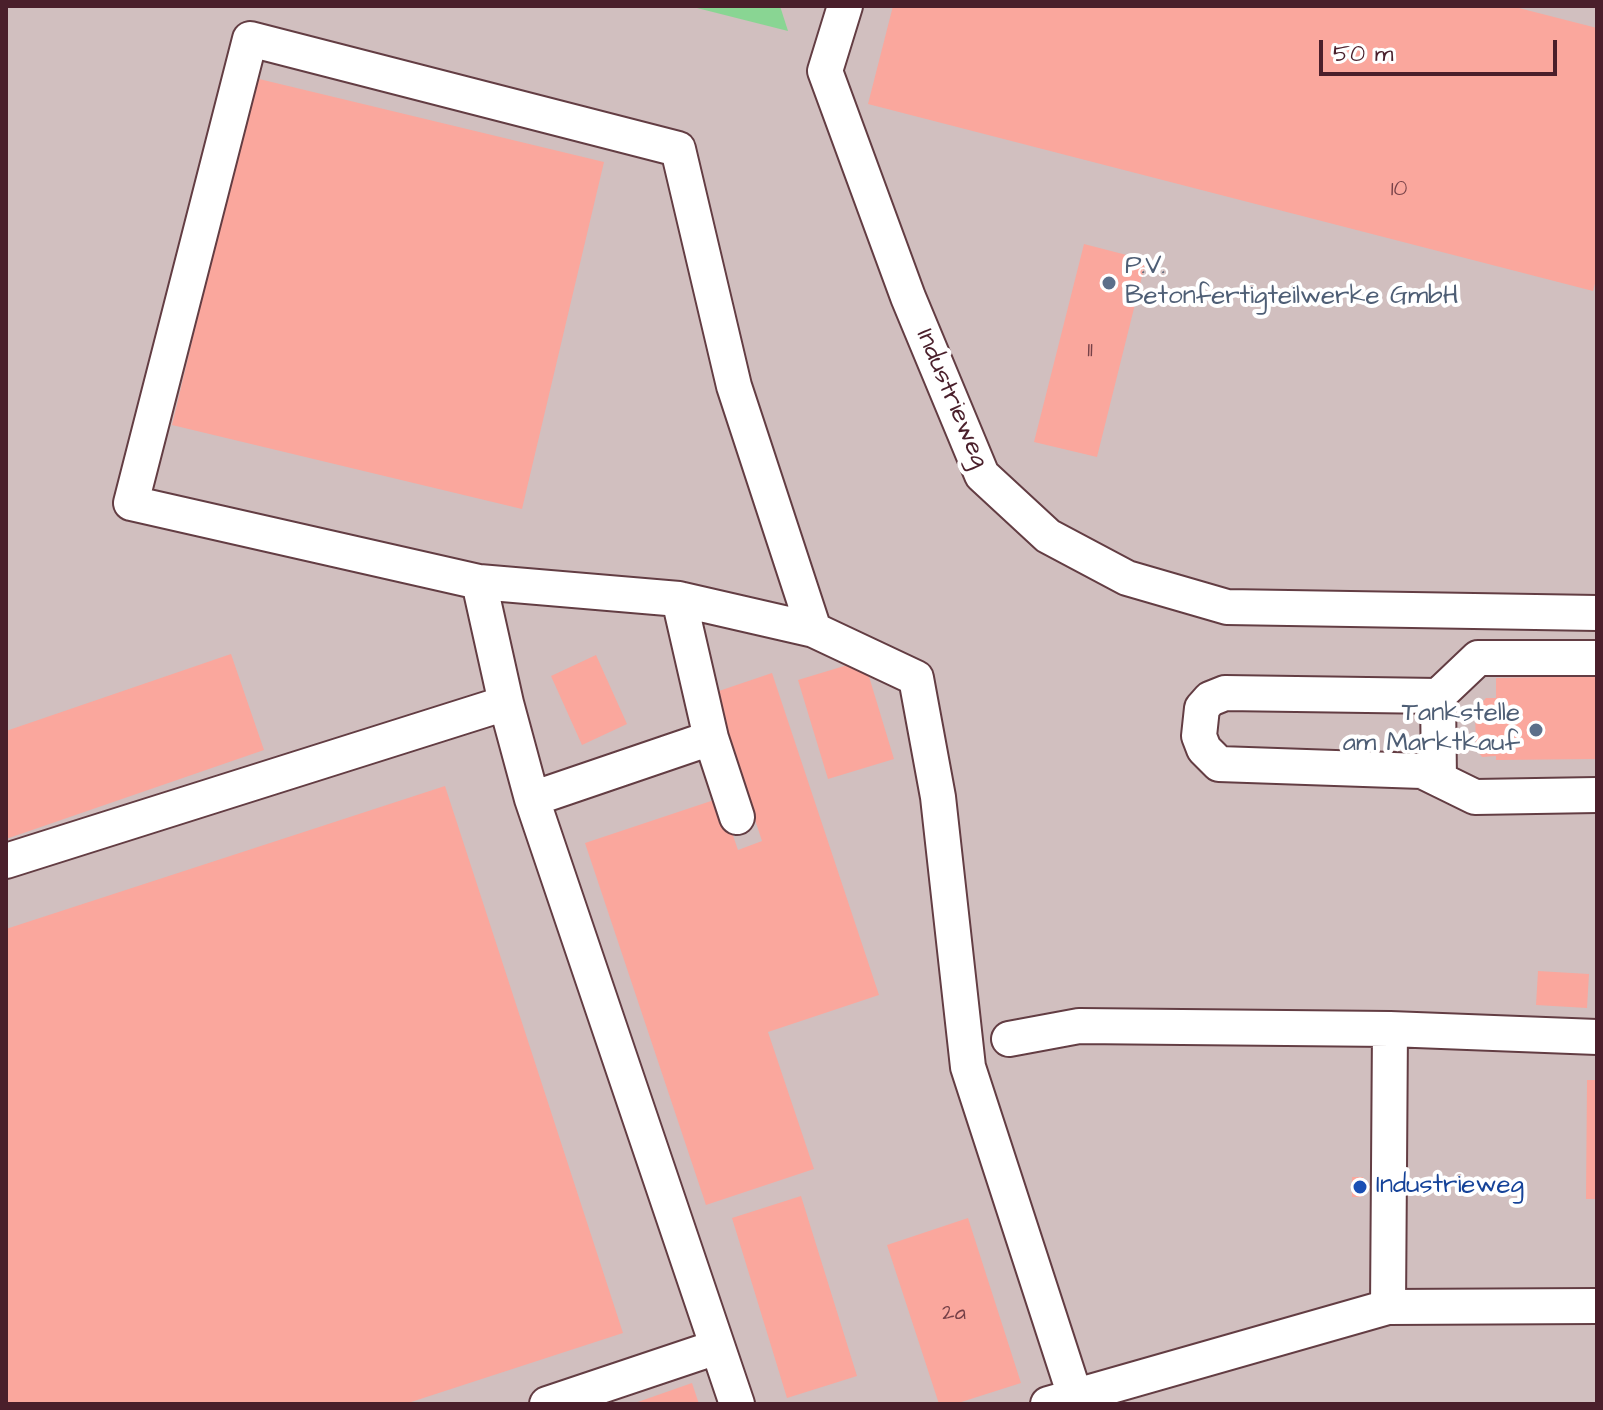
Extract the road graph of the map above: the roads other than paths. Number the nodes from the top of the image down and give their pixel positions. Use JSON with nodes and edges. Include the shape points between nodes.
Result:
{"nodes":[{"id":1,"x":845,"y":6,"type":"edge"},
{"id":2,"x":479,"y":582,"type":"junction"},
{"id":3,"x":679,"y":599,"type":"junction"},
{"id":4,"x":1597,"y":613,"type":"edge"},
{"id":5,"x":814,"y":630,"type":"junction"},
{"id":6,"x":1597,"y":658,"type":"edge"},
{"id":7,"x":1438,"y":696,"type":"junction"},
{"id":8,"x":506,"y":703,"type":"junction"},
{"id":9,"x":711,"y":738,"type":"junction"},
{"id":10,"x":1439,"y":779,"type":"junction"},
{"id":11,"x":1597,"y":795,"type":"edge"},
{"id":12,"x":532,"y":799,"type":"junction"},
{"id":13,"x":737,"y":817,"type":"dead end"},
{"id":14,"x":6,"y":861,"type":"edge"},
{"id":15,"x":1390,"y":1029,"type":"junction"},
{"id":16,"x":1597,"y":1037,"type":"edge"},
{"id":17,"x":1009,"y":1039,"type":"dead end"},
{"id":18,"x":1597,"y":1306,"type":"edge"},
{"id":19,"x":1388,"y":1307,"type":"junction"},
{"id":20,"x":717,"y":1347,"type":"junction"},
{"id":21,"x":1062,"y":1400,"type":"edge"},
{"id":22,"x":547,"y":1404,"type":"edge"},
{"id":23,"x":737,"y":1404,"type":"edge"}],
"edges":[{"from":1,"to":4,"type":"street","name":"Industrieweg","via":[[825,71],[908,297],[982,475],[1048,536],[1127,578],[1227,607]]},
{"from":2,"to":3,"type":"street"},
{"from":2,"to":5,"type":"street","via":[[131,503],[250,39],[678,149],[734,386]]},
{"from":2,"to":8,"type":"street"},
{"from":3,"to":5,"type":"street"},
{"from":3,"to":9,"type":"street"},
{"from":5,"to":21,"type":"street","via":[[916,678],[938,797],[968,1067]]},
{"from":6,"to":7,"type":"street","via":[[1478,658]]},
{"from":7,"to":10,"type":"street"},
{"from":7,"to":10,"type":"street","via":[[1225,693],[1202,708],[1199,736],[1219,764],[1422,771]]},
{"from":8,"to":12,"type":"street"},
{"from":8,"to":14,"type":"street"},
{"from":9,"to":12,"type":"street"},
{"from":9,"to":13,"type":"street"},
{"from":10,"to":11,"type":"street","via":[[1475,797]]},
{"from":12,"to":20,"type":"street"},
{"from":15,"to":16,"type":"street"},
{"from":15,"to":17,"type":"street","via":[[1079,1026]]},
{"from":15,"to":19,"type":"street"},
{"from":18,"to":19,"type":"street"},
{"from":19,"to":21,"type":"street"},
{"from":20,"to":22,"type":"street"},
{"from":20,"to":23,"type":"street"}]}
